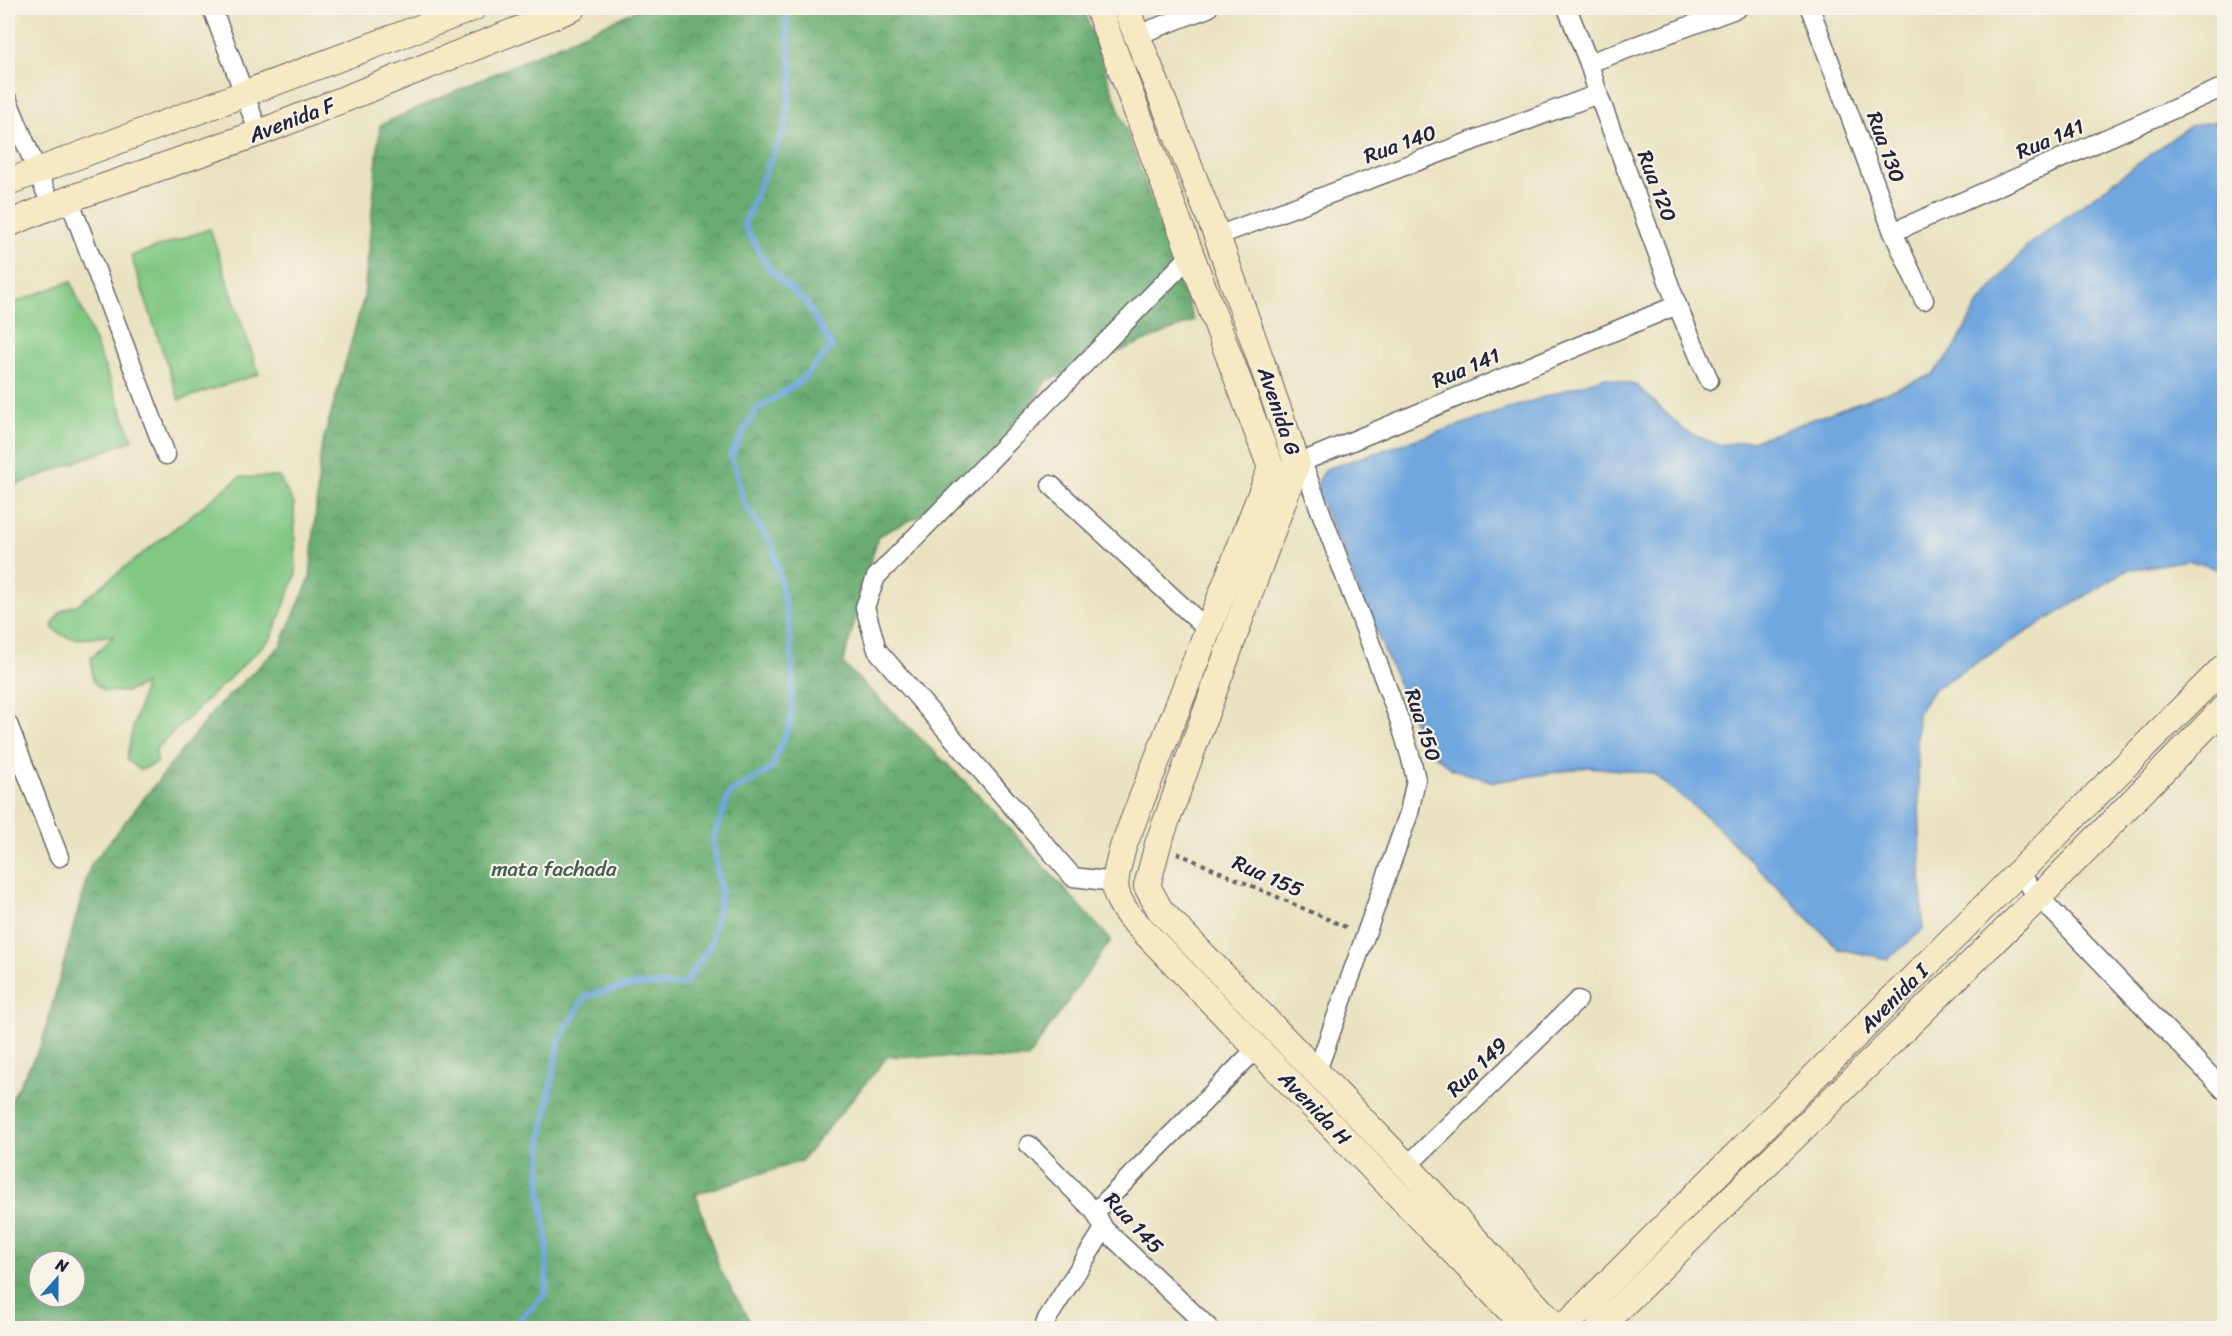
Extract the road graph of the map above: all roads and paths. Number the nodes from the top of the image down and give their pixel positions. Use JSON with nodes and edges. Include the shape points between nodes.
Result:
{"nodes":[{"id":1,"x":212,"y":8,"type":"edge"},
{"id":2,"x":473,"y":8,"type":"edge"},
{"id":3,"x":573,"y":8,"type":"edge"},
{"id":4,"x":1098,"y":8,"type":"edge"},
{"id":5,"x":1126,"y":8,"type":"edge"},
{"id":6,"x":1208,"y":8,"type":"edge"},
{"id":7,"x":1567,"y":8,"type":"edge"},
{"id":8,"x":1738,"y":8,"type":"edge"},
{"id":9,"x":1816,"y":9,"type":"edge"},
{"id":10,"x":1137,"y":35,"type":"junction"},
{"id":11,"x":1589,"y":63,"type":"junction"},
{"id":12,"x":2224,"y":87,"type":"edge"},
{"id":13,"x":244,"y":93,"type":"junction"},
{"id":14,"x":1598,"y":94,"type":"junction"},
{"id":15,"x":8,"y":101,"type":"edge"},
{"id":16,"x":259,"y":133,"type":"junction"},
{"id":17,"x":36,"y":172,"type":"junction"},
{"id":18,"x":8,"y":182,"type":"edge"},
{"id":19,"x":61,"y":203,"type":"junction"},
{"id":20,"x":8,"y":224,"type":"edge"},
{"id":21,"x":1893,"y":232,"type":"junction"},
{"id":22,"x":1217,"y":236,"type":"junction"},
{"id":23,"x":1191,"y":255,"type":"junction"},
{"id":24,"x":1924,"y":300,"type":"dead end"},
{"id":25,"x":1677,"y":305,"type":"junction"},
{"id":26,"x":1709,"y":380,"type":"dead end"},
{"id":27,"x":165,"y":455,"type":"dead end"},
{"id":28,"x":1300,"y":463,"type":"junction"},
{"id":29,"x":1271,"y":468,"type":"junction"},
{"id":30,"x":1051,"y":486,"type":"dead end"},
{"id":31,"x":1209,"y":631,"type":"junction"},
{"id":32,"x":2224,"y":667,"type":"edge"},
{"id":33,"x":2224,"y":708,"type":"edge"},
{"id":34,"x":8,"y":724,"type":"edge"},
{"id":35,"x":1158,"y":844,"type":"junction"},
{"id":36,"x":59,"y":857,"type":"dead end"},
{"id":37,"x":2019,"y":873,"type":"junction"},
{"id":38,"x":1114,"y":882,"type":"junction"},
{"id":39,"x":1147,"y":886,"type":"junction"},
{"id":40,"x":2039,"y":897,"type":"junction"},
{"id":41,"x":1366,"y":936,"type":"junction"},
{"id":42,"x":1578,"y":1000,"type":"dead end"},
{"id":43,"x":1257,"y":1048,"type":"junction"},
{"id":44,"x":1317,"y":1071,"type":"junction"},
{"id":45,"x":2224,"y":1090,"type":"edge"},
{"id":46,"x":1029,"y":1145,"type":"dead end"},
{"id":47,"x":1407,"y":1166,"type":"junction"},
{"id":48,"x":1095,"y":1212,"type":"junction"},
{"id":49,"x":1104,"y":1229,"type":"junction"},
{"id":50,"x":1044,"y":1329,"type":"edge"},
{"id":51,"x":1209,"y":1329,"type":"edge"},
{"id":52,"x":1527,"y":1329,"type":"edge"},
{"id":53,"x":1557,"y":1329,"type":"edge"},
{"id":54,"x":1563,"y":1329,"type":"edge"},
{"id":55,"x":1599,"y":1329,"type":"edge"}],
"edges":[{"from":1,"to":13,"type":"street"},
{"from":2,"to":13,"type":"street","name":"Avenida F"},
{"from":3,"to":16,"type":"street","name":"Avenida F"},
{"from":4,"to":23,"type":"street","name":"Avenida G"},
{"from":5,"to":10,"type":"street","name":"Avenida G"},
{"from":6,"to":10,"type":"street"},
{"from":7,"to":11,"type":"street","name":"Rua 120"},
{"from":8,"to":11,"type":"street"},
{"from":9,"to":21,"type":"street","name":"Rua 130"},
{"from":10,"to":22,"type":"street","name":"Avenida G"},
{"from":11,"to":14,"type":"street","name":"Rua 120"},
{"from":12,"to":21,"type":"street","name":"Rua 141"},
{"from":13,"to":16,"type":"street"},
{"from":13,"to":17,"type":"street","name":"Avenida F"},
{"from":14,"to":22,"type":"street","name":"Rua 140"},
{"from":14,"to":25,"type":"street","name":"Rua 120"},
{"from":15,"to":17,"type":"street"},
{"from":16,"to":19,"type":"street","name":"Avenida F"},
{"from":17,"to":18,"type":"street","name":"Avenida F"},
{"from":17,"to":19,"type":"street"},
{"from":19,"to":20,"type":"street","name":"Avenida F"},
{"from":19,"to":27,"type":"street"},
{"from":21,"to":24,"type":"street","name":"Rua 130"},
{"from":22,"to":28,"type":"street","name":"Avenida G"},
{"from":23,"to":29,"type":"street","name":"Avenida G"},
{"from":23,"to":38,"type":"street","via":[[876,577],[865,608],[878,650],[1073,877]]},
{"from":25,"to":26,"type":"street","name":"Rua 120"},
{"from":25,"to":28,"type":"street","name":"Rua 141"},
{"from":28,"to":29,"type":"street","name":"Rua 141"},
{"from":28,"to":35,"type":"street","name":"Avenida G"},
{"from":28,"to":41,"type":"street","name":"Rua 150","via":[[1399,719],[1416,779],[1409,813]]},
{"from":29,"to":31,"type":"street","name":"Avenida G"},
{"from":30,"to":31,"type":"street"},
{"from":31,"to":38,"type":"street","name":"Avenida G","via":[[1123,847]]},
{"from":32,"to":37,"type":"street","name":"Avenida I"},
{"from":33,"to":40,"type":"street","name":"Avenida I"},
{"from":34,"to":36,"type":"street"},
{"from":35,"to":39,"type":"street","name":"Avenida G"},
{"from":35,"to":41,"type":"path","name":"Rua 155"},
{"from":37,"to":40,"type":"street"},
{"from":37,"to":54,"type":"street","name":"Avenida I"},
{"from":38,"to":39,"type":"street"},
{"from":38,"to":43,"type":"street","name":"Avenida H","via":[[1119,903],[1130,917]]},
{"from":39,"to":44,"type":"street","name":"Avenida H","via":[[1160,910]]},
{"from":40,"to":45,"type":"street"},
{"from":40,"to":55,"type":"street","name":"Avenida I"},
{"from":41,"to":44,"type":"street","name":"Rua 150"},
{"from":42,"to":47,"type":"street","name":"Rua 149"},
{"from":43,"to":48,"type":"street"},
{"from":43,"to":52,"type":"street","name":"Avenida H"},
{"from":44,"to":47,"type":"street","name":"Avenida H"},
{"from":46,"to":48,"type":"street","name":"Rua 145"},
{"from":47,"to":53,"type":"street","name":"Avenida H"},
{"from":48,"to":49,"type":"street","name":"Rua 145"},
{"from":49,"to":50,"type":"street"},
{"from":49,"to":51,"type":"street","name":"Rua 145"}]}
